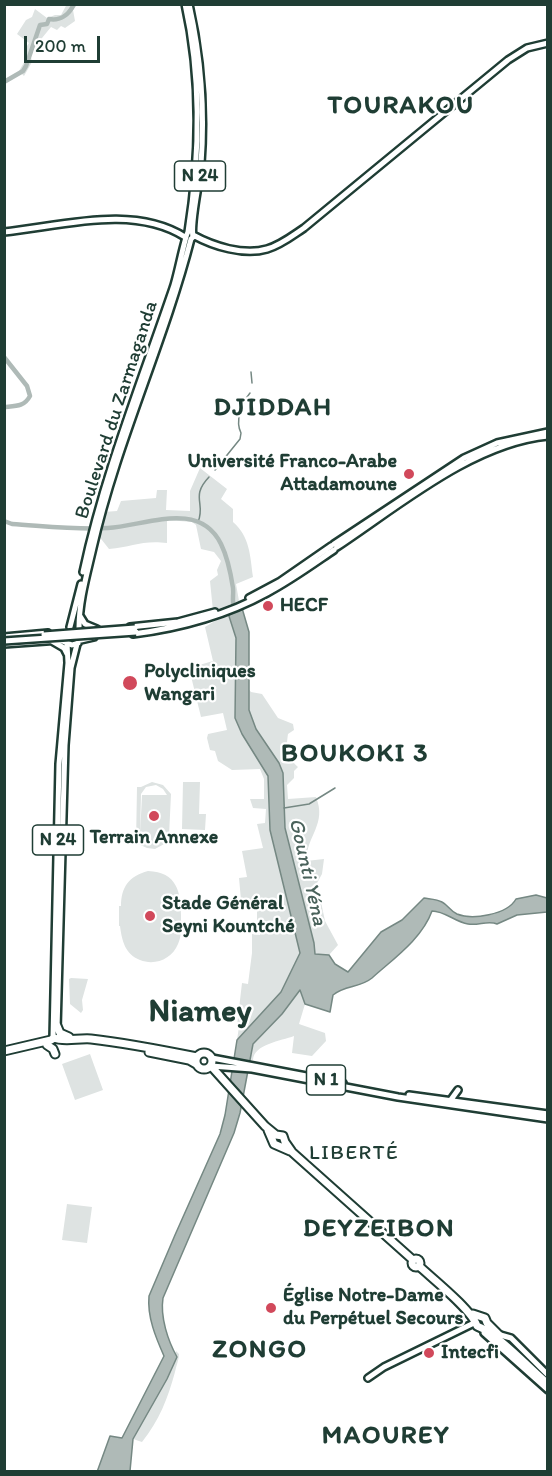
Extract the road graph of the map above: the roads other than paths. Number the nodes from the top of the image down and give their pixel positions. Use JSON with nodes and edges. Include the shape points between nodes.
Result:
{"nodes":[{"id":1,"x":187,"y":4,"type":"edge"},
{"id":2,"x":548,"y":43,"type":"edge"},
{"id":3,"x":4,"y":232,"type":"edge"},
{"id":4,"x":189,"y":236,"type":"junction"},
{"id":5,"x":548,"y":434,"type":"edge"},
{"id":6,"x":94,"y":531,"type":"junction"},
{"id":7,"x":79,"y":613,"type":"junction"},
{"id":8,"x":70,"y":627,"type":"junction"},
{"id":9,"x":79,"y":629,"type":"junction"},
{"id":10,"x":98,"y":629,"type":"junction"},
{"id":11,"x":150,"y":629,"type":"junction"},
{"id":12,"x":64,"y":632,"type":"junction"},
{"id":13,"x":4,"y":640,"type":"edge"},
{"id":14,"x":51,"y":641,"type":"junction"},
{"id":15,"x":66,"y":642,"type":"junction"},
{"id":16,"x":79,"y":642,"type":"junction"},
{"id":17,"x":68,"y":657,"type":"junction"},
{"id":18,"x":63,"y":739,"type":"junction"},
{"id":19,"x":74,"y":1038,"type":"junction"},
{"id":20,"x":53,"y":1039,"type":"junction"},
{"id":21,"x":4,"y":1053,"type":"edge"},
{"id":22,"x":55,"y":1054,"type":"dead end"},
{"id":23,"x":197,"y":1060,"type":"junction"},
{"id":24,"x":210,"y":1064,"type":"junction"},
{"id":25,"x":253,"y":1067,"type":"junction"},
{"id":26,"x":458,"y":1090,"type":"dead end"},
{"id":27,"x":398,"y":1095,"type":"junction"},
{"id":28,"x":450,"y":1101,"type":"junction"},
{"id":29,"x":485,"y":1109,"type":"junction"},
{"id":30,"x":505,"y":1109,"type":"junction"},
{"id":31,"x":513,"y":1114,"type":"junction"},
{"id":32,"x":548,"y":1118,"type":"edge"},
{"id":33,"x":531,"y":1119,"type":"junction"},
{"id":34,"x":467,"y":1311,"type":"junction"},
{"id":35,"x":480,"y":1324,"type":"junction"},
{"id":36,"x":462,"y":1329,"type":"junction"},
{"id":37,"x":495,"y":1336,"type":"junction"},
{"id":38,"x":548,"y":1374,"type":"edge"},
{"id":39,"x":366,"y":1376,"type":"dead end"},
{"id":40,"x":548,"y":1380,"type":"edge"},
{"id":41,"x":548,"y":1384,"type":"edge"},
{"id":42,"x":548,"y":1390,"type":"edge"}],
"edges":[{"from":1,"to":4,"type":"main road","name":"Boulevard du Zarmaganda","number":"N 24","via":[[198,120]]},
{"from":2,"to":4,"type":"main road","via":[[527,48],[508,60],[279,245],[245,251]]},
{"from":3,"to":4,"type":"main road","via":[[120,218]]},
{"from":4,"to":6,"type":"main road","name":"Boulevard du Zarmaganda","number":"N 24"},
{"from":5,"to":11,"type":"main road","via":[[485,452],[233,608],[187,624]]},
{"from":6,"to":7,"type":"main road","name":"Boulevard du Zarmaganda","number":"N 24"},
{"from":6,"to":8,"type":"main road","name":"Boulevard du Zarmaganda","number":"N 24"},
{"from":7,"to":9,"type":"main road","name":"Boulevard du Zarmaganda","number":"N 24"},
{"from":7,"to":10,"type":"main road","via":[[85,624]]},
{"from":8,"to":9,"type":"main road"},
{"from":8,"to":12,"type":"main road"},
{"from":9,"to":10,"type":"main road"},
{"from":9,"to":16,"type":"main road"},
{"from":10,"to":11,"type":"main road"},
{"from":11,"to":13,"type":"main road","bridge":true},
{"from":11,"to":16,"type":"main road"},
{"from":12,"to":13,"type":"main road"},
{"from":12,"to":15,"type":"main road"},
{"from":13,"to":14,"type":"main road"},
{"from":14,"to":15,"type":"main road"},
{"from":14,"to":17,"type":"main road","via":[[64,648]]},
{"from":15,"to":16,"type":"main road"},
{"from":15,"to":17,"type":"main road","number":"N 24"},
{"from":16,"to":18,"type":"main road","number":"N 24","via":[[71,668]]},
{"from":17,"to":18,"type":"main road","number":"N 24"},
{"from":18,"to":20,"type":"main road","number":"N 24"},
{"from":19,"to":20,"type":"highway"},
{"from":19,"to":20,"type":"highway","via":[[63,1035]]},
{"from":19,"to":23,"type":"highway","via":[[163,1050]]},
{"from":20,"to":21,"type":"highway"},
{"from":20,"to":22,"type":"highway"},
{"from":20,"to":23,"type":"highway"},
{"from":23,"to":24,"type":"highway","via":[[201,1068]]},
{"from":23,"to":24,"type":"highway","via":[[205,1053]]},
{"from":24,"to":25,"type":"main road"},
{"from":24,"to":34,"type":"highway","via":[[274,1136],[274,1144],[282,1144],[292,1152]]},
{"from":25,"to":27,"type":"main road","number":"N 1"},
{"from":25,"to":27,"type":"main road","number":"N 1"},
{"from":26,"to":28,"type":"main road"},
{"from":27,"to":28,"type":"main road","number":"N 1"},
{"from":27,"to":29,"type":"main road"},
{"from":27,"to":33,"type":"main road"},
{"from":28,"to":30,"type":"main road","number":"N 1"},
{"from":29,"to":30,"type":"main road"},
{"from":29,"to":31,"type":"main road"},
{"from":29,"to":32,"type":"main road"},
{"from":30,"to":32,"type":"main road","number":"N 1"},
{"from":31,"to":32,"type":"main road"},
{"from":31,"to":33,"type":"main road"},
{"from":32,"to":33,"type":"main road"},
{"from":34,"to":35,"type":"highway"},
{"from":34,"to":36,"type":"main road","via":[[467,1323]]},
{"from":35,"to":36,"type":"main road"},
{"from":35,"to":37,"type":"highway"},
{"from":35,"to":41,"type":"highway"},
{"from":36,"to":39,"type":"main road"},
{"from":37,"to":38,"type":"main road","via":[[511,1338]]},
{"from":37,"to":40,"type":"highway"},
{"from":37,"to":42,"type":"main road"}]}
